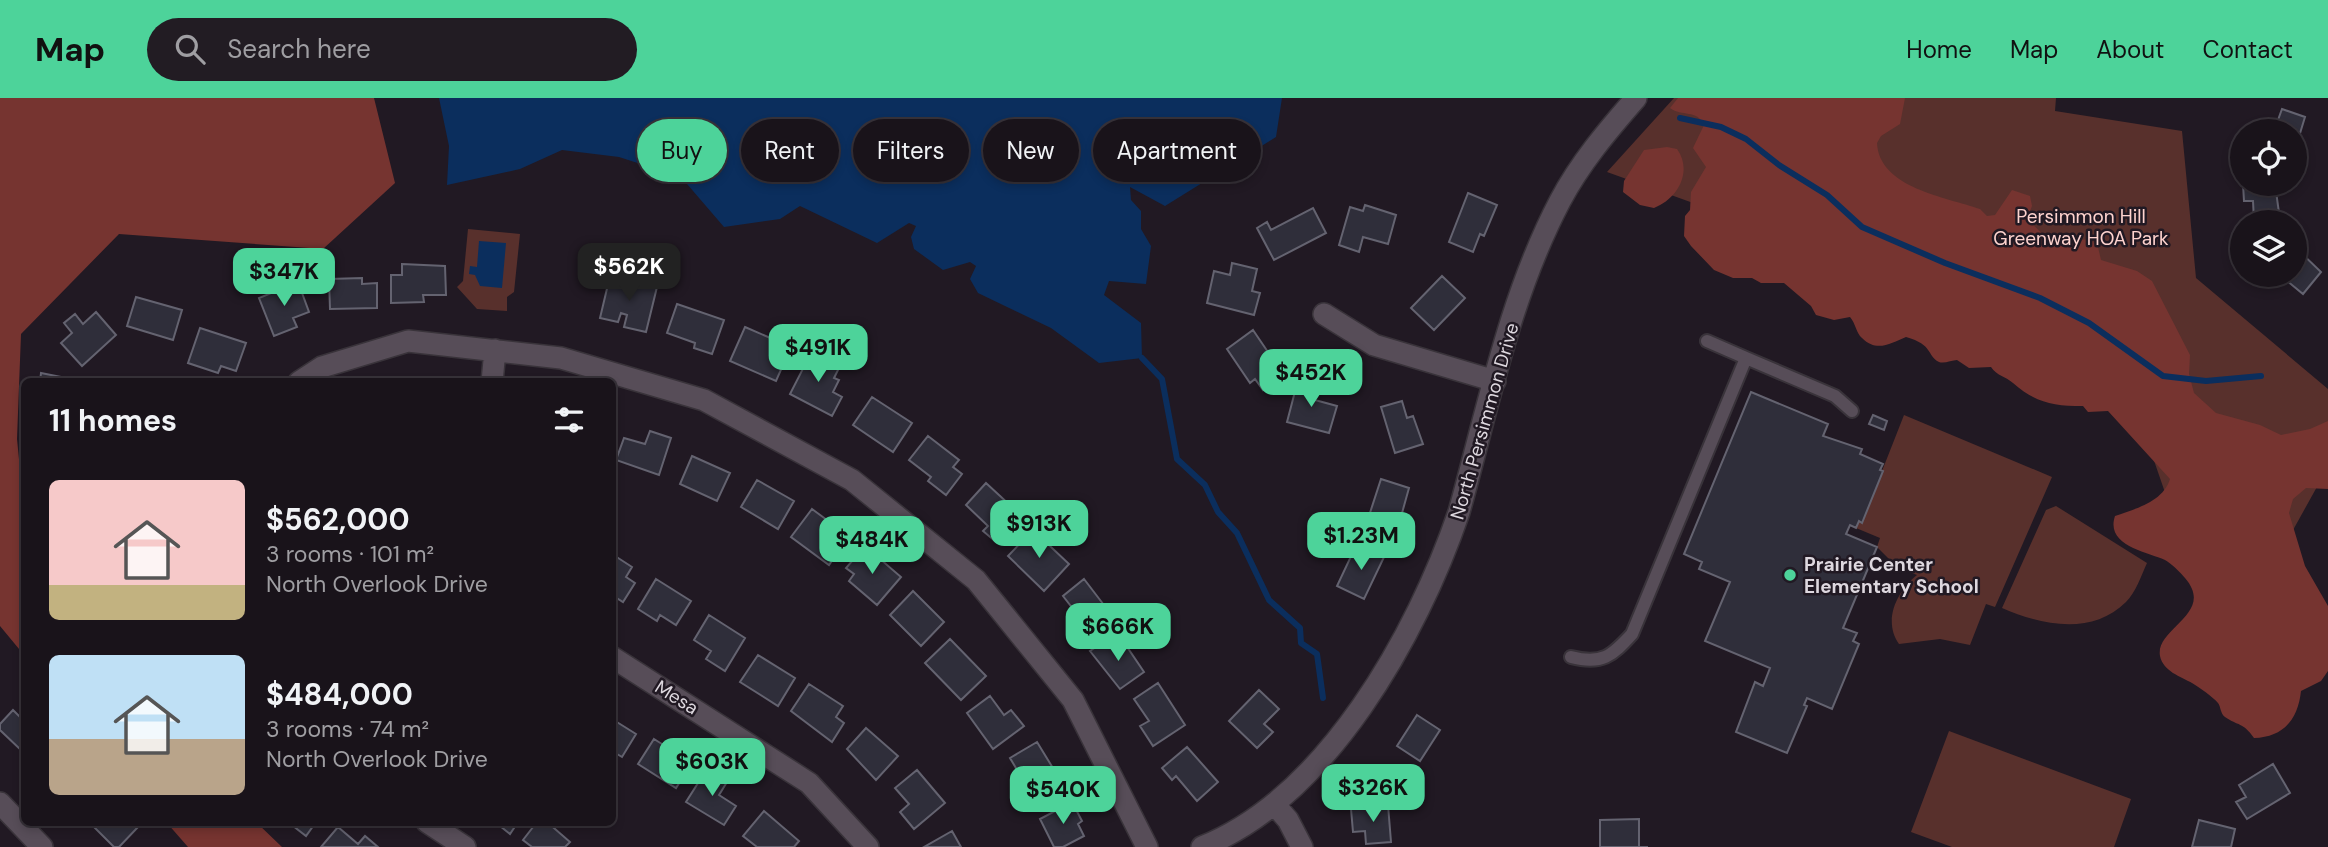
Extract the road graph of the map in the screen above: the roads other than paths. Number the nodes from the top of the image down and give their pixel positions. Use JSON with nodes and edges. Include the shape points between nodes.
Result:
{"nodes":[{"id":1,"x":1636,"y":98,"type":"edge"},
{"id":2,"x":1324,"y":314,"type":"dead end"},
{"id":3,"x":1707,"y":341,"type":"dead end"},
{"id":4,"x":495,"y":351,"type":"junction"},
{"id":5,"x":1746,"y":358,"type":"junction"},
{"id":6,"x":305,"y":378,"type":"edge"},
{"id":7,"x":492,"y":378,"type":"edge"},
{"id":8,"x":1495,"y":381,"type":"junction"},
{"id":9,"x":1852,"y":411,"type":"dead end"},
{"id":10,"x":1571,"y":657,"type":"dead end"},
{"id":11,"x":616,"y":660,"type":"edge"},
{"id":12,"x":0,"y":803,"type":"edge"},
{"id":13,"x":1275,"y":805,"type":"junction"},
{"id":14,"x":21,"y":824,"type":"edge"},
{"id":15,"x":22,"y":826,"type":"edge"},
{"id":16,"x":433,"y":826,"type":"edge"},
{"id":17,"x":43,"y":847,"type":"edge"},
{"id":18,"x":465,"y":847,"type":"edge"},
{"id":19,"x":867,"y":847,"type":"edge"},
{"id":20,"x":1147,"y":847,"type":"edge"},
{"id":21,"x":1202,"y":847,"type":"edge"},
{"id":22,"x":1302,"y":847,"type":"edge"}],
"edges":[{"from":1,"to":8,"type":"street","name":"North Persimmon Drive","via":[[1605,132],[1560,201],[1527,273]]},
{"from":2,"to":8,"type":"street","via":[[1374,345]]},
{"from":3,"to":5,"type":"lane"},
{"from":4,"to":6,"type":"street","via":[[408,341],[322,366]]},
{"from":4,"to":7,"type":"street"},
{"from":4,"to":20,"type":"street","via":[[561,358],[704,400],[852,480],[976,580],[1073,700]]},
{"from":5,"to":9,"type":"lane","via":[[1835,396]]},
{"from":5,"to":10,"type":"lane","via":[[1632,634],[1599,660]]},
{"from":8,"to":13,"type":"street","name":"North Persimmon Drive","via":[[1459,512],[1420,607],[1335,745]]},
{"from":11,"to":19,"type":"street","name":"Mesa","via":[[809,783]]},
{"from":12,"to":14,"type":"street"},
{"from":13,"to":21,"type":"street","name":"North Persimmon Drive","via":[[1234,834]]},
{"from":13,"to":22,"type":"street"},
{"from":15,"to":17,"type":"street"},
{"from":16,"to":18,"type":"street"}]}
